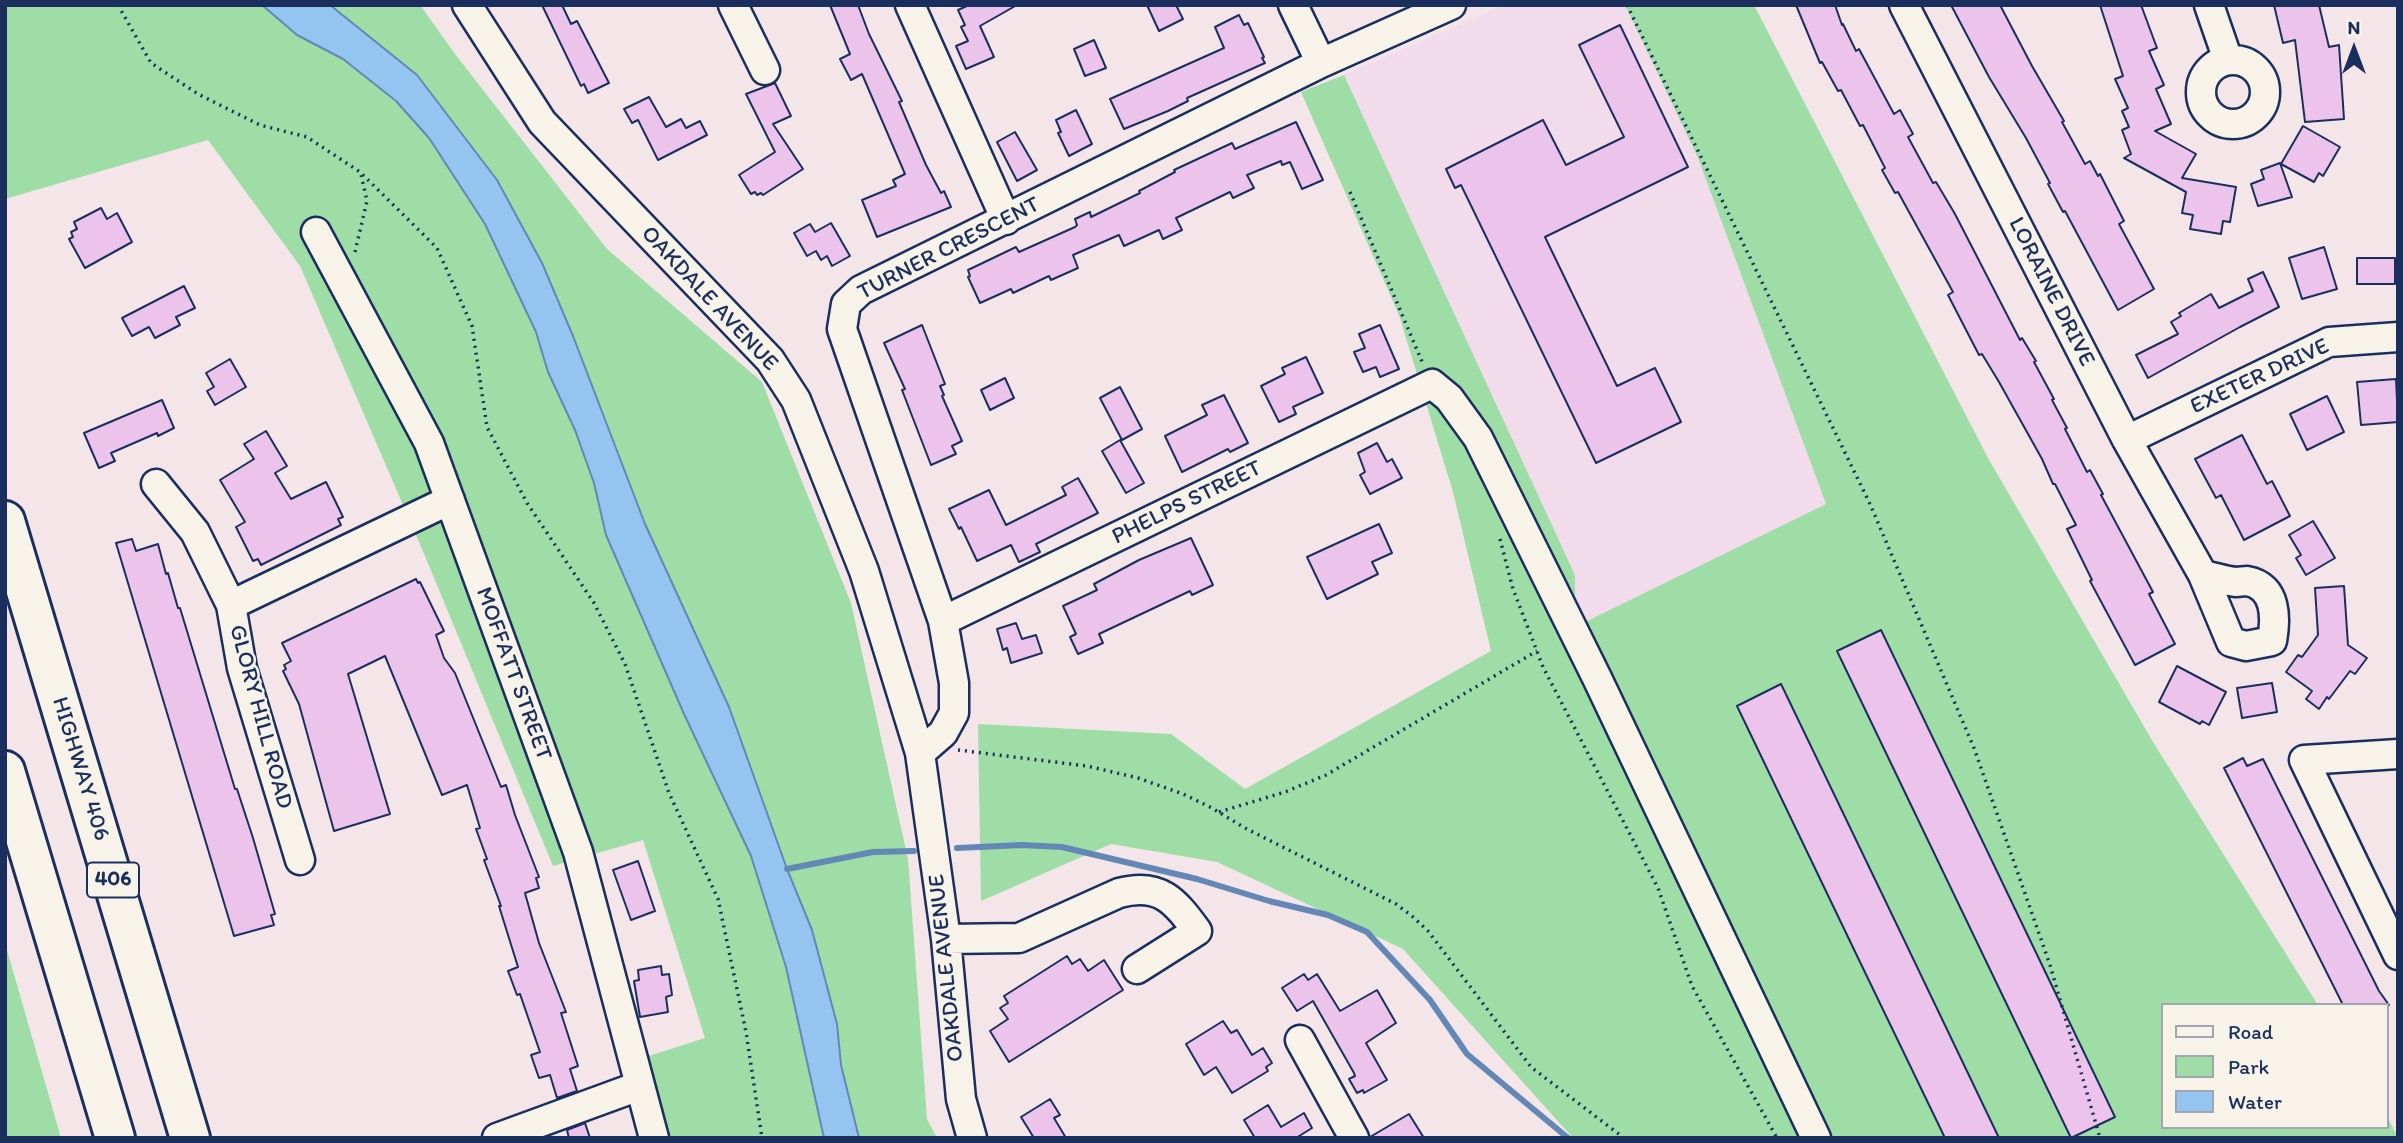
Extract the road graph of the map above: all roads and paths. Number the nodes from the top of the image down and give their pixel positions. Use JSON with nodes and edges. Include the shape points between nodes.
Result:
{"nodes":[{"id":1,"x":118,"y":5,"type":"edge"},
{"id":2,"x":467,"y":5,"type":"edge"},
{"id":3,"x":733,"y":5,"type":"edge"},
{"id":4,"x":910,"y":5,"type":"edge"},
{"id":5,"x":1293,"y":5,"type":"edge"},
{"id":6,"x":1451,"y":5,"type":"edge"},
{"id":7,"x":1628,"y":5,"type":"edge"},
{"id":8,"x":1904,"y":5,"type":"edge"},
{"id":9,"x":2210,"y":5,"type":"edge"},
{"id":10,"x":2228,"y":60,"type":"dead end"},
{"id":11,"x":1321,"y":63,"type":"junction"},
{"id":12,"x":765,"y":70,"type":"dead end"},
{"id":13,"x":361,"y":174,"type":"junction"},
{"id":14,"x":1350,"y":192,"type":"dead end"},
{"id":15,"x":1006,"y":219,"type":"junction"},
{"id":16,"x":316,"y":232,"type":"dead end"},
{"id":17,"x":355,"y":256,"type":"dead end"},
{"id":18,"x":2398,"y":337,"type":"edge"},
{"id":19,"x":1432,"y":384,"type":"junction"},
{"id":20,"x":2127,"y":440,"type":"junction"},
{"id":21,"x":156,"y":484,"type":"dead end"},
{"id":22,"x":450,"y":500,"type":"junction"},
{"id":23,"x":5,"y":521,"type":"edge"},
{"id":24,"x":1498,"y":530,"type":"dead end"},
{"id":25,"x":2203,"y":575,"type":"dead end"},
{"id":26,"x":231,"y":605,"type":"junction"},
{"id":27,"x":943,"y":621,"type":"junction"},
{"id":28,"x":1537,"y":651,"type":"junction"},
{"id":29,"x":920,"y":753,"type":"junction"},
{"id":30,"x":2398,"y":754,"type":"edge"},
{"id":31,"x":5,"y":771,"type":"edge"},
{"id":32,"x":1219,"y":812,"type":"junction"},
{"id":33,"x":300,"y":860,"type":"dead end"},
{"id":34,"x":946,"y":939,"type":"junction"},
{"id":35,"x":2398,"y":955,"type":"edge"},
{"id":36,"x":1137,"y":969,"type":"dead end"},
{"id":37,"x":1300,"y":1040,"type":"dead end"},
{"id":38,"x":639,"y":1086,"type":"junction"},
{"id":39,"x":115,"y":1138,"type":"edge"},
{"id":40,"x":190,"y":1138,"type":"edge"},
{"id":41,"x":497,"y":1138,"type":"edge"},
{"id":42,"x":654,"y":1138,"type":"edge"},
{"id":43,"x":762,"y":1138,"type":"edge"},
{"id":44,"x":972,"y":1138,"type":"edge"},
{"id":45,"x":1354,"y":1138,"type":"edge"},
{"id":46,"x":1624,"y":1138,"type":"edge"},
{"id":47,"x":1777,"y":1138,"type":"edge"},
{"id":48,"x":1816,"y":1138,"type":"edge"},
{"id":49,"x":2100,"y":1138,"type":"edge"}],
"edges":[{"from":1,"to":13,"type":"path","via":[[151,62],[198,94],[260,125],[307,137]]},
{"from":2,"to":29,"type":"street","name":"OAKDALE AVENUE","via":[[542,122],[770,360],[796,400],[864,571]]},
{"from":3,"to":12,"type":"street"},
{"from":4,"to":15,"type":"street"},
{"from":5,"to":11,"type":"street"},
{"from":6,"to":11,"type":"street","name":"TURNER CRESCENT"},
{"from":7,"to":49,"type":"path","via":[[1870,504],[1975,748],[2050,965]]},
{"from":8,"to":20,"type":"street","name":"LORAINE DRIVE"},
{"from":9,"to":10,"type":"street"},
{"from":11,"to":15,"type":"street","name":"TURNER CRESCENT"},
{"from":13,"to":17,"type":"path","via":[[366,201]]},
{"from":13,"to":43,"type":"path","via":[[437,248],[472,326],[487,426],[527,502],[594,603],[625,664],[669,793],[718,899],[747,1032]]},
{"from":14,"to":19,"type":"path"},
{"from":15,"to":27,"type":"street","name":"TURNER CRESCENT","via":[[861,290],[846,304],[842,329]]},
{"from":16,"to":22,"type":"street","name":"MOFFATT STREET","via":[[429,443]]},
{"from":18,"to":20,"type":"street","name":"EXETER DRIVE","via":[[2329,341]]},
{"from":19,"to":27,"type":"street","name":"PHELPS STREET"},
{"from":19,"to":48,"type":"street","via":[[1449,398],[1478,438]]},
{"from":20,"to":25,"type":"street","name":"LORAINE DRIVE"},
{"from":21,"to":26,"type":"street","via":[[195,532]]},
{"from":22,"to":26,"type":"street","name":"GLORY HILL ROAD"},
{"from":22,"to":38,"type":"street","name":"MOFFATT STREET","via":[[578,852]]},
{"from":23,"to":40,"type":"highway","name":"HIGHWAY 406","number":"406"},
{"from":24,"to":28,"type":"path","via":[[1513,589]]},
{"from":26,"to":33,"type":"street","name":"GLORY HILL ROAD","via":[[242,668]]},
{"from":27,"to":29,"type":"street","name":"TURNER CRESCENT","via":[[954,683],[954,713],[943,733]]},
{"from":28,"to":32,"type":"path","via":[[1326,775]]},
{"from":28,"to":47,"type":"path","via":[[1658,888],[1692,986]]},
{"from":29,"to":32,"type":"path","via":[[956,749],[1087,766],[1138,778]]},
{"from":29,"to":34,"type":"street","name":"OAKDALE AVENUE"},
{"from":30,"to":35,"type":"street","via":[[2304,760]]},
{"from":31,"to":39,"type":"highway"},
{"from":32,"to":46,"type":"path","via":[[1386,898],[1412,916],[1531,1067]]},
{"from":34,"to":36,"type":"street","via":[[1019,939],[1119,893],[1143,889],[1175,902],[1197,931]]},
{"from":34,"to":44,"type":"street","name":"OAKDALE AVENUE","via":[[961,1099]]},
{"from":37,"to":45,"type":"street"},
{"from":38,"to":41,"type":"street"},
{"from":38,"to":42,"type":"street","name":"MOFFATT STREET"}]}
